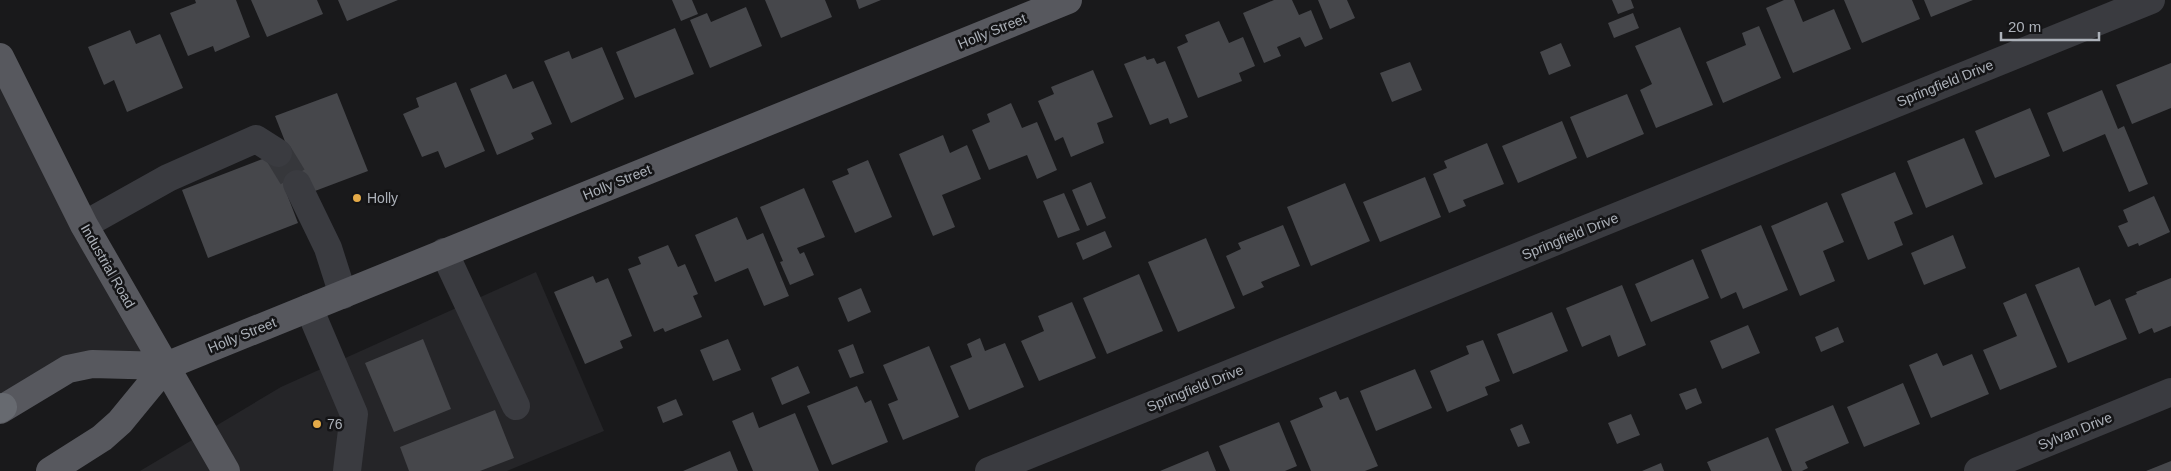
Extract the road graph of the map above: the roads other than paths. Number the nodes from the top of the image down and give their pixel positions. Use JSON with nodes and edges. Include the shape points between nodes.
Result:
{"nodes":[{"id":1,"x":1068,"y":0,"type":"edge"},
{"id":2,"x":2150,"y":0,"type":"edge"},
{"id":3,"x":0,"y":57,"type":"edge"},
{"id":4,"x":278,"y":153,"type":"tunnel mouth"},
{"id":5,"x":297,"y":184,"type":"tunnel mouth"},
{"id":6,"x":84,"y":225,"type":"junction"},
{"id":7,"x":444,"y":252,"type":"junction"},
{"id":8,"x":343,"y":294,"type":"junction"},
{"id":9,"x":310,"y":308,"type":"junction"},
{"id":10,"x":166,"y":366,"type":"junction"},
{"id":11,"x":2171,"y":392,"type":"edge"},
{"id":12,"x":516,"y":406,"type":"dead end"},
{"id":13,"x":1,"y":409,"type":"edge"},
{"id":14,"x":50,"y":471,"type":"edge"},
{"id":15,"x":226,"y":471,"type":"edge"},
{"id":16,"x":347,"y":471,"type":"edge"},
{"id":17,"x":989,"y":471,"type":"edge"},
{"id":18,"x":1978,"y":471,"type":"edge"}],
"edges":[{"from":1,"to":7,"type":"main road","name":"Holly Street"},
{"from":2,"to":17,"type":"street","name":"Springfield Drive"},
{"from":3,"to":6,"type":"main road","name":"Industrial Road"},
{"from":4,"to":6,"type":"street","via":[[256,139],[168,178]]},
{"from":5,"to":8,"type":"street","via":[[328,248]]},
{"from":6,"to":10,"type":"main road","name":"Industrial Road"},
{"from":7,"to":8,"type":"main road","name":"Holly Street"},
{"from":7,"to":12,"type":"street"},
{"from":8,"to":9,"type":"main road","name":"Holly Street"},
{"from":9,"to":10,"type":"main road","name":"Holly Street"},
{"from":9,"to":16,"type":"street","via":[[354,414]]},
{"from":10,"to":13,"type":"main road","name":"Holly Street","via":[[92,364],[68,369]]},
{"from":10,"to":14,"type":"main road","name":"Holly Street","via":[[114,428]]},
{"from":10,"to":15,"type":"main road","name":"Industrial Road"},
{"from":11,"to":18,"type":"street","name":"Sylvan Drive"}]}
